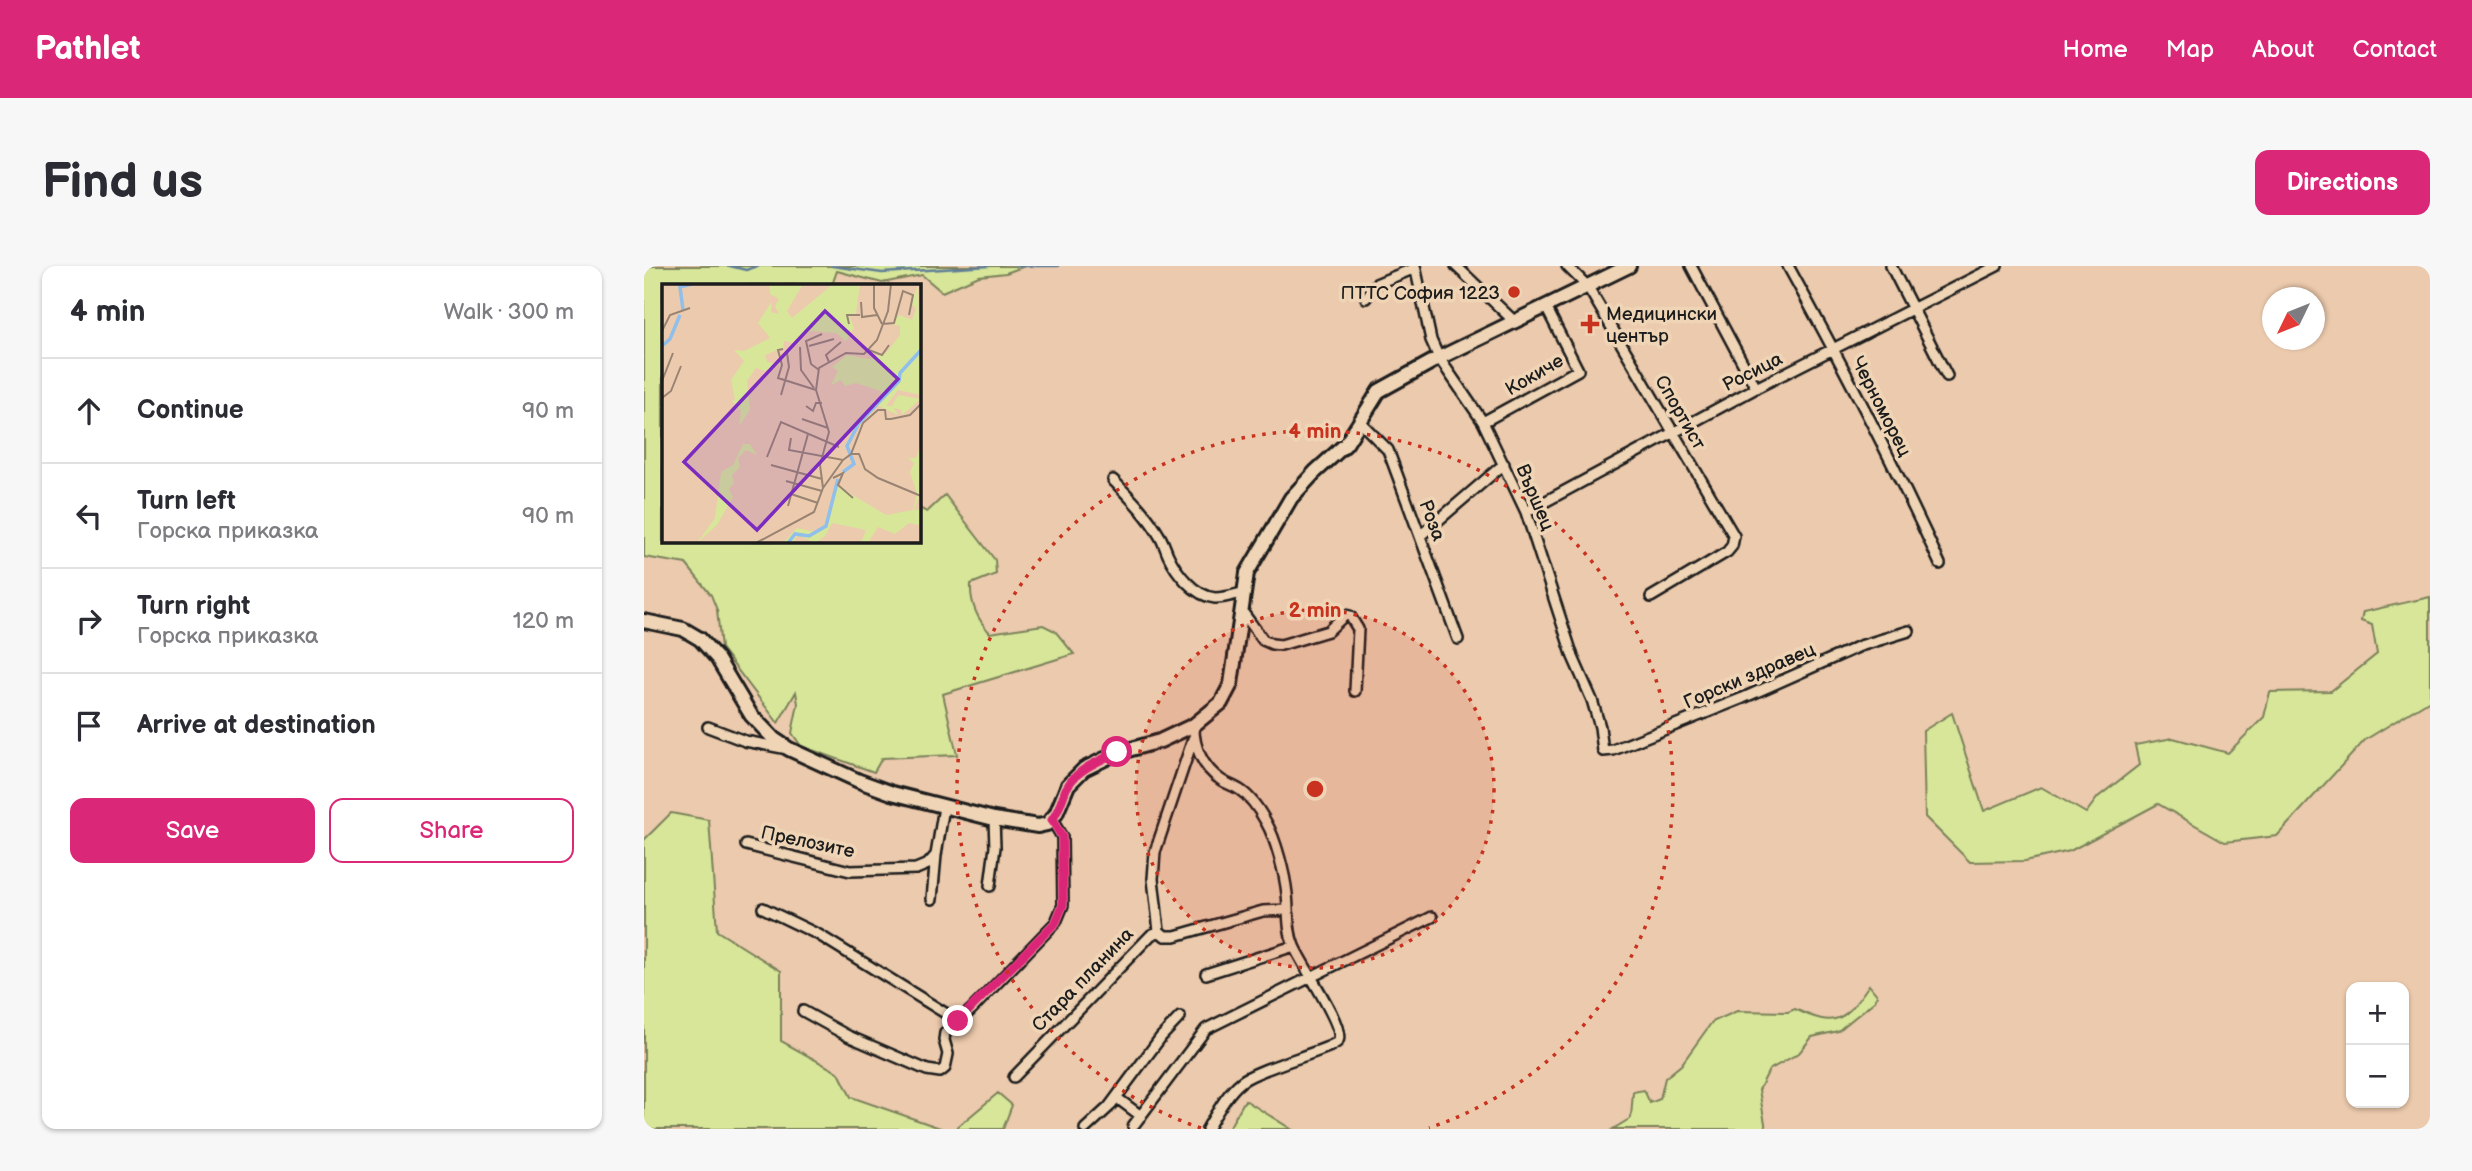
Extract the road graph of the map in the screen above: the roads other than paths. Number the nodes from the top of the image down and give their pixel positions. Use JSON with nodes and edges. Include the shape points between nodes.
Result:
{"nodes":[{"id":1,"x":1456,"y":266,"type":"edge"},
{"id":2,"x":1567,"y":266,"type":"edge"},
{"id":3,"x":1629,"y":266,"type":"edge"},
{"id":4,"x":1691,"y":266,"type":"edge"},
{"id":5,"x":1788,"y":266,"type":"edge"},
{"id":6,"x":1891,"y":266,"type":"edge"},
{"id":7,"x":1996,"y":266,"type":"edge"},
{"id":8,"x":1415,"y":267,"type":"edge"},
{"id":9,"x":1588,"y":287,"type":"junction"},
{"id":10,"x":1366,"y":298,"type":"dead end"},
{"id":11,"x":1546,"y":307,"type":"junction"},
{"id":12,"x":1913,"y":308,"type":"junction"},
{"id":13,"x":1515,"y":322,"type":"junction"},
{"id":14,"x":1834,"y":350,"type":"junction"},
{"id":15,"x":1440,"y":358,"type":"junction"},
{"id":16,"x":1947,"y":376,"type":"dead end"},
{"id":17,"x":1756,"y":388,"type":"junction"},
{"id":18,"x":1360,"y":422,"type":"junction"},
{"id":19,"x":1483,"y":422,"type":"junction"},
{"id":20,"x":1672,"y":433,"type":"junction"},
{"id":21,"x":1504,"y":464,"type":"junction"},
{"id":22,"x":1113,"y":480,"type":"dead end"},
{"id":23,"x":1526,"y":512,"type":"junction"},
{"id":24,"x":1420,"y":536,"type":"junction"},
{"id":25,"x":1940,"y":564,"type":"dead end"},
{"id":26,"x":1242,"y":593,"type":"junction"},
{"id":27,"x":1651,"y":597,"type":"dead end"},
{"id":28,"x":1241,"y":610,"type":"junction"},
{"id":29,"x":644,"y":621,"type":"edge"},
{"id":30,"x":1909,"y":631,"type":"dead end"},
{"id":31,"x":1458,"y":639,"type":"dead end"},
{"id":32,"x":1355,"y":691,"type":"dead end"},
{"id":33,"x":1194,"y":725,"type":"junction"},
{"id":34,"x":708,"y":727,"type":"dead end"},
{"id":35,"x":1194,"y":739,"type":"junction"},
{"id":36,"x":789,"y":749,"type":"junction"},
{"id":37,"x":1603,"y":751,"type":"joint"},
{"id":38,"x":944,"y":807,"type":"junction"},
{"id":39,"x":994,"y":820,"type":"junction"},
{"id":40,"x":1052,"y":820,"type":"junction"},
{"id":41,"x":746,"y":845,"type":"dead end"},
{"id":42,"x":936,"y":855,"type":"junction"},
{"id":43,"x":990,"y":886,"type":"dead end"},
{"id":44,"x":932,"y":899,"type":"dead end"},
{"id":45,"x":763,"y":908,"type":"dead end"},
{"id":46,"x":1288,"y":910,"type":"junction"},
{"id":47,"x":1432,"y":917,"type":"dead end"},
{"id":48,"x":1159,"y":931,"type":"junction"},
{"id":49,"x":1294,"y":946,"type":"junction"},
{"id":50,"x":1206,"y":974,"type":"dead end"},
{"id":51,"x":1309,"y":976,"type":"junction"},
{"id":52,"x":803,"y":1011,"type":"dead end"},
{"id":53,"x":1180,"y":1017,"type":"dead end"},
{"id":54,"x":958,"y":1021,"type":"junction"},
{"id":55,"x":1014,"y":1077,"type":"dead end"},
{"id":56,"x":1117,"y":1098,"type":"junction"},
{"id":57,"x":1141,"y":1116,"type":"junction"},
{"id":58,"x":1133,"y":1126,"type":"dead end"},
{"id":59,"x":1085,"y":1129,"type":"edge"},
{"id":60,"x":1207,"y":1129,"type":"edge"}],
"edges":[{"from":1,"to":13,"type":"street"},
{"from":2,"to":9,"type":"street","name":"Спортист"},
{"from":3,"to":9,"type":"street"},
{"from":4,"to":17,"type":"street"},
{"from":5,"to":14,"type":"street","name":"Черноморец"},
{"from":6,"to":12,"type":"street"},
{"from":7,"to":12,"type":"street","name":"Росица"},
{"from":8,"to":10,"type":"street","via":[[1376,284]]},
{"from":8,"to":15,"type":"street","name":"Вършец","via":[[1428,332]]},
{"from":9,"to":11,"type":"street"},
{"from":9,"to":20,"type":"street","name":"Спортист"},
{"from":11,"to":13,"type":"street"},
{"from":11,"to":19,"type":"street","name":"Кокиче","via":[[1578,370]]},
{"from":12,"to":14,"type":"street","name":"Росица"},
{"from":12,"to":16,"type":"street"},
{"from":13,"to":15,"type":"street"},
{"from":14,"to":17,"type":"street","name":"Росица"},
{"from":14,"to":25,"type":"street","name":"Черноморец"},
{"from":15,"to":18,"type":"street","via":[[1379,391]]},
{"from":15,"to":19,"type":"street","name":"Вършец"},
{"from":17,"to":20,"type":"street","name":"Росица"},
{"from":18,"to":24,"type":"street","name":"Роза","via":[[1388,450]]},
{"from":18,"to":26,"type":"street","via":[[1346,443],[1291,498],[1247,573]]},
{"from":19,"to":21,"type":"street","name":"Вършец"},
{"from":20,"to":23,"type":"street","name":"Росица"},
{"from":20,"to":27,"type":"street","name":"Спортист","via":[[1734,543]]},
{"from":21,"to":23,"type":"street","name":"Вършец"},
{"from":21,"to":24,"type":"street"},
{"from":22,"to":26,"type":"street","via":[[1160,536],[1182,578],[1215,598]]},
{"from":23,"to":37,"type":"street","name":"Вършец","via":[[1573,657],[1592,700]]},
{"from":24,"to":31,"type":"street","name":"Роза"},
{"from":26,"to":28,"type":"street"},
{"from":28,"to":32,"type":"street","via":[[1264,640],[1281,645],[1328,631],[1345,615],[1350,616],[1359,629]]},
{"from":28,"to":33,"type":"street","via":[[1231,684],[1222,703]]},
{"from":29,"to":36,"type":"street","via":[[683,629],[700,639],[717,658],[751,715]]},
{"from":30,"to":37,"type":"street","name":"Горски здравец","via":[[1860,646],[1613,751]]},
{"from":33,"to":35,"type":"street"},
{"from":33,"to":40,"type":"street","via":[[1160,741],[1117,752],[1084,769],[1068,785]]},
{"from":34,"to":36,"type":"street","via":[[745,741]]},
{"from":35,"to":46,"type":"street","via":[[1212,773],[1241,790],[1268,824]]},
{"from":35,"to":48,"type":"street","name":"Стара планина","via":[[1155,852]]},
{"from":36,"to":38,"type":"street","via":[[859,781]]},
{"from":38,"to":39,"type":"street"},
{"from":38,"to":42,"type":"street"},
{"from":39,"to":40,"type":"street","via":[[1038,826]]},
{"from":39,"to":43,"type":"street"},
{"from":40,"to":54,"type":"street","via":[[1062,837],[1062,909],[1056,922]]},
{"from":41,"to":42,"type":"street","name":"Прелозите","via":[[850,872],[916,869]]},
{"from":42,"to":44,"type":"street"},
{"from":45,"to":54,"type":"street","via":[[819,935]]},
{"from":46,"to":48,"type":"street","via":[[1263,911],[1175,936]]},
{"from":46,"to":49,"type":"street"},
{"from":47,"to":51,"type":"street"},
{"from":48,"to":55,"type":"street","name":"Стара планина"},
{"from":49,"to":50,"type":"street"},
{"from":49,"to":51,"type":"street"},
{"from":51,"to":57,"type":"street","via":[[1206,1030]]},
{"from":51,"to":60,"type":"street","via":[[1331,1009],[1338,1040],[1332,1047],[1241,1081]]},
{"from":52,"to":54,"type":"street","via":[[880,1051],[934,1072],[947,1064],[944,1036]]},
{"from":53,"to":56,"type":"street"},
{"from":56,"to":57,"type":"street"},
{"from":56,"to":59,"type":"street"},
{"from":57,"to":58,"type":"street"}]}
